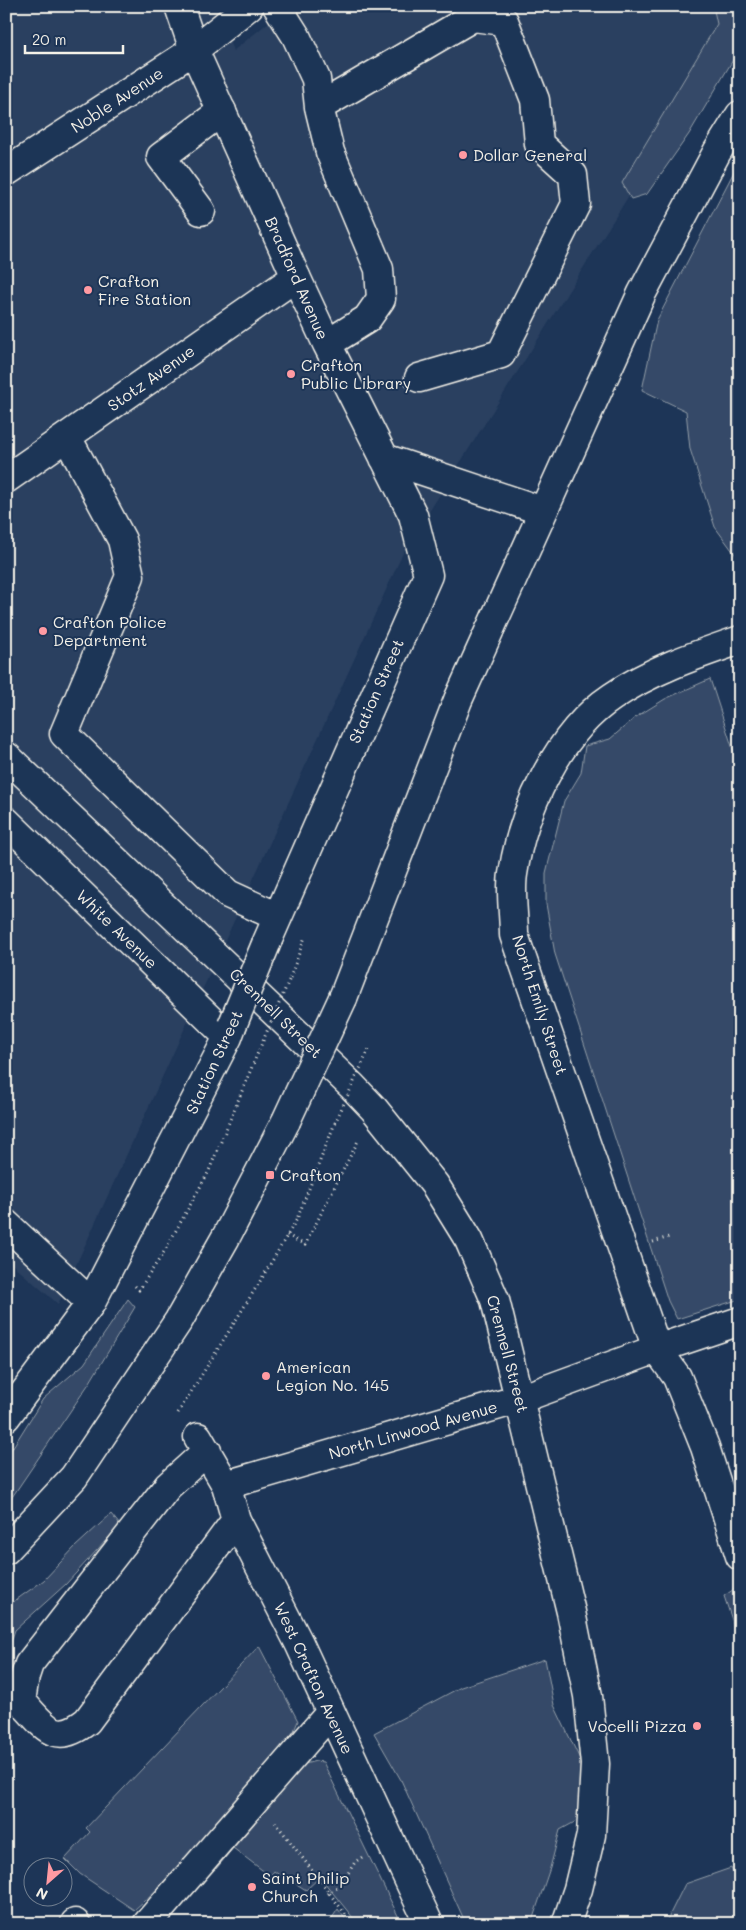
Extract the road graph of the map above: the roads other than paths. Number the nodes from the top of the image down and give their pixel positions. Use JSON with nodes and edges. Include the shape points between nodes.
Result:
{"nodes":[{"id":1,"x":179,"y":6,"type":"edge"},
{"id":2,"x":249,"y":6,"type":"edge"},
{"id":3,"x":277,"y":6,"type":"edge"},
{"id":4,"x":194,"y":50,"type":"junction"},
{"id":5,"x":319,"y":107,"type":"junction"},
{"id":6,"x":222,"y":111,"type":"junction"},
{"id":7,"x":740,"y":115,"type":"edge"},
{"id":8,"x":6,"y":172,"type":"edge"},
{"id":9,"x":201,"y":211,"type":"dead end"},
{"id":10,"x":296,"y":277,"type":"junction"},
{"id":11,"x":327,"y":344,"type":"junction"},
{"id":12,"x":419,"y":378,"type":"dead end"},
{"id":13,"x":67,"y":437,"type":"junction"},
{"id":14,"x":384,"y":458,"type":"junction"},
{"id":15,"x":6,"y":479,"type":"edge"},
{"id":16,"x":543,"y":511,"type":"junction"},
{"id":17,"x":428,"y":575,"type":"joint"},
{"id":18,"x":738,"y":646,"type":"edge"},
{"id":19,"x":6,"y":756,"type":"edge"},
{"id":20,"x":6,"y":821,"type":"edge"},
{"id":21,"x":278,"y":917,"type":"junction"},
{"id":22,"x":230,"y":1031,"type":"junction"},
{"id":23,"x":6,"y":1224,"type":"edge"},
{"id":24,"x":90,"y":1303,"type":"junction"},
{"id":25,"x":740,"y":1321,"type":"edge"},
{"id":26,"x":656,"y":1349,"type":"junction"},
{"id":27,"x":520,"y":1399,"type":"junction"},
{"id":28,"x":6,"y":1417,"type":"edge"},
{"id":29,"x":226,"y":1485,"type":"junction"},
{"id":30,"x":236,"y":1520,"type":"junction"},
{"id":31,"x":6,"y":1550,"type":"edge"},
{"id":32,"x":740,"y":1556,"type":"edge"},
{"id":33,"x":331,"y":1712,"type":"junction"},
{"id":34,"x":146,"y":1924,"type":"edge"},
{"id":35,"x":429,"y":1924,"type":"edge"},
{"id":36,"x":566,"y":1924,"type":"edge"}],
"edges":[{"from":1,"to":4,"type":"street","name":"Bradford Avenue"},
{"from":2,"to":4,"type":"street","name":"Noble Avenue"},
{"from":3,"to":5,"type":"street","via":[[296,36],[316,79]]},
{"from":4,"to":6,"type":"street","name":"Bradford Avenue"},
{"from":4,"to":8,"type":"street","name":"Noble Avenue"},
{"from":5,"to":11,"type":"street","via":[[330,152],[379,269],[381,299],[367,319]]},
{"from":5,"to":12,"type":"street","via":[[472,17],[504,21],[535,100],[539,144],[573,175],[576,204],[502,354]]},
{"from":6,"to":9,"type":"street","via":[[161,157]]},
{"from":6,"to":10,"type":"street","name":"Bradford Avenue"},
{"from":7,"to":16,"type":"street","via":[[642,293]]},
{"from":10,"to":11,"type":"street","name":"Bradford Avenue"},
{"from":10,"to":13,"type":"street","name":"Stotz Avenue"},
{"from":11,"to":14,"type":"street","name":"Bradford Avenue"},
{"from":13,"to":15,"type":"street","name":"Stotz Avenue"},
{"from":13,"to":21,"type":"street","via":[[122,540],[130,576],[64,734],[228,894]]},
{"from":14,"to":16,"type":"street"},
{"from":14,"to":17,"type":"street","name":"Bradford Avenue","via":[[413,515]]},
{"from":16,"to":31,"type":"street","bridge":true,"via":[[458,700],[343,998],[286,1121],[179,1320],[74,1477]]},
{"from":17,"to":21,"type":"street","name":"Station Street"},
{"from":18,"to":26,"type":"street","name":"North Emily Street","via":[[675,662],[612,697],[580,724],[552,763],[523,825],[512,876],[514,935]]},
{"from":19,"to":27,"type":"street","name":"Crennell Street","via":[[352,1086],[419,1163],[469,1240],[496,1300]]},
{"from":20,"to":22,"type":"street","name":"White Avenue"},
{"from":21,"to":22,"type":"street","name":"Station Street","bridge":true},
{"from":22,"to":24,"type":"street","name":"Station Street"},
{"from":23,"to":24,"type":"street"},
{"from":24,"to":28,"type":"street","name":"Station Street"},
{"from":25,"to":26,"type":"street","name":"North Linwood Avenue"},
{"from":26,"to":27,"type":"street","name":"North Linwood Avenue"},
{"from":26,"to":32,"type":"street","name":"North Emily Street","via":[[677,1377],[705,1448]]},
{"from":27,"to":29,"type":"street","name":"North Linwood Avenue"},
{"from":27,"to":36,"type":"street","name":"Crennell Street","via":[[571,1612],[588,1696],[595,1764],[592,1835]]},
{"from":29,"to":30,"type":"street","name":"West Crafton Avenue"},
{"from":29,"to":30,"type":"street","name":"West Crafton Avenue","via":[[202,1443],[29,1664],[21,1701],[52,1732],[68,1734],[87,1722]]},
{"from":30,"to":33,"type":"street","name":"West Crafton Avenue"},
{"from":33,"to":34,"type":"street"},
{"from":33,"to":35,"type":"street","name":"West Crafton Avenue"}]}
